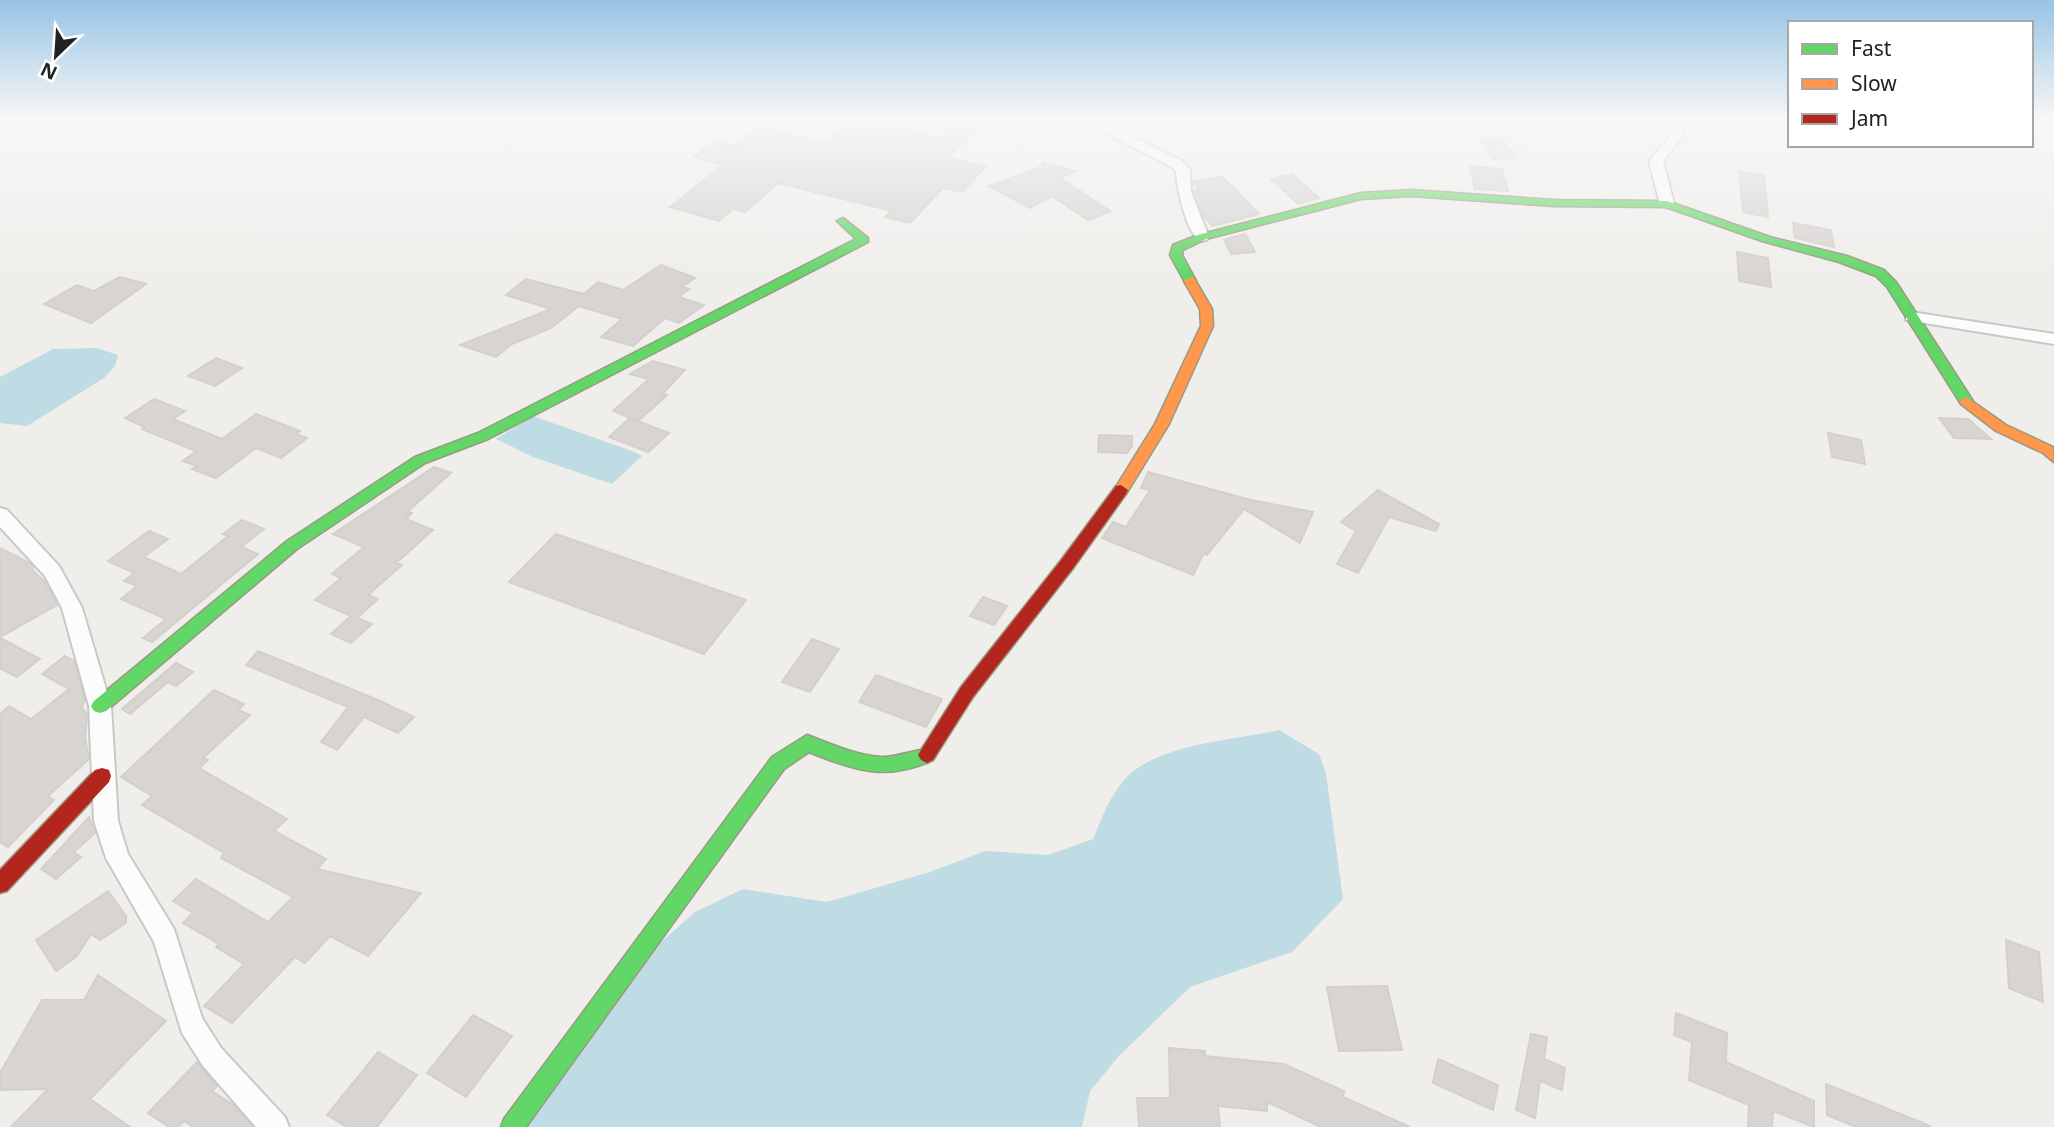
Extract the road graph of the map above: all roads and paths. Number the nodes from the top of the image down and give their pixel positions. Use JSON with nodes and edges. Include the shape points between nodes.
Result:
{"nodes":[{"id":1,"x":1183,"y":172,"type":"edge"},
{"id":2,"x":1659,"y":172,"type":"edge"},
{"id":3,"x":1667,"y":204,"type":"junction"},
{"id":4,"x":843,"y":222,"type":"dead end"},
{"id":5,"x":1202,"y":237,"type":"junction"},
{"id":6,"x":1911,"y":317,"type":"junction"},
{"id":7,"x":2054,"y":339,"type":"edge"},
{"id":8,"x":2054,"y":457,"type":"edge"},
{"id":9,"x":0,"y":515,"type":"edge"},
{"id":10,"x":100,"y":706,"type":"junction"},
{"id":11,"x":102,"y":776,"type":"junction"},
{"id":12,"x":0,"y":884,"type":"edge"},
{"id":13,"x":275,"y":1127,"type":"edge"},
{"id":14,"x":512,"y":1127,"type":"edge"}],
"edges":[{"from":1,"to":5,"type":"street","via":[[1184,192]]},
{"from":2,"to":3,"type":"street"},
{"from":3,"to":5,"type":"street","via":[[1554,203],[1411,193],[1361,196]]},
{"from":3,"to":6,"type":"street","via":[[1880,273]]},
{"from":4,"to":10,"type":"street","via":[[864,240],[483,436],[420,460],[383,482],[282,553]]},
{"from":5,"to":14,"type":"street","via":[[1177,248],[1176,255],[1206,309],[1207,326],[1148,447],[1066,565],[954,709],[928,755],[898,768],[807,743],[778,763]]},
{"from":6,"to":7,"type":"street"},
{"from":6,"to":8,"type":"street","via":[[1967,402],[2001,428]]},
{"from":9,"to":10,"type":"street","via":[[52,571],[72,608]]},
{"from":10,"to":11,"type":"street","via":[[105,754]]},
{"from":11,"to":12,"type":"street"},
{"from":11,"to":13,"type":"street","via":[[106,821],[118,859],[165,938],[191,1024],[212,1057]]}]}
